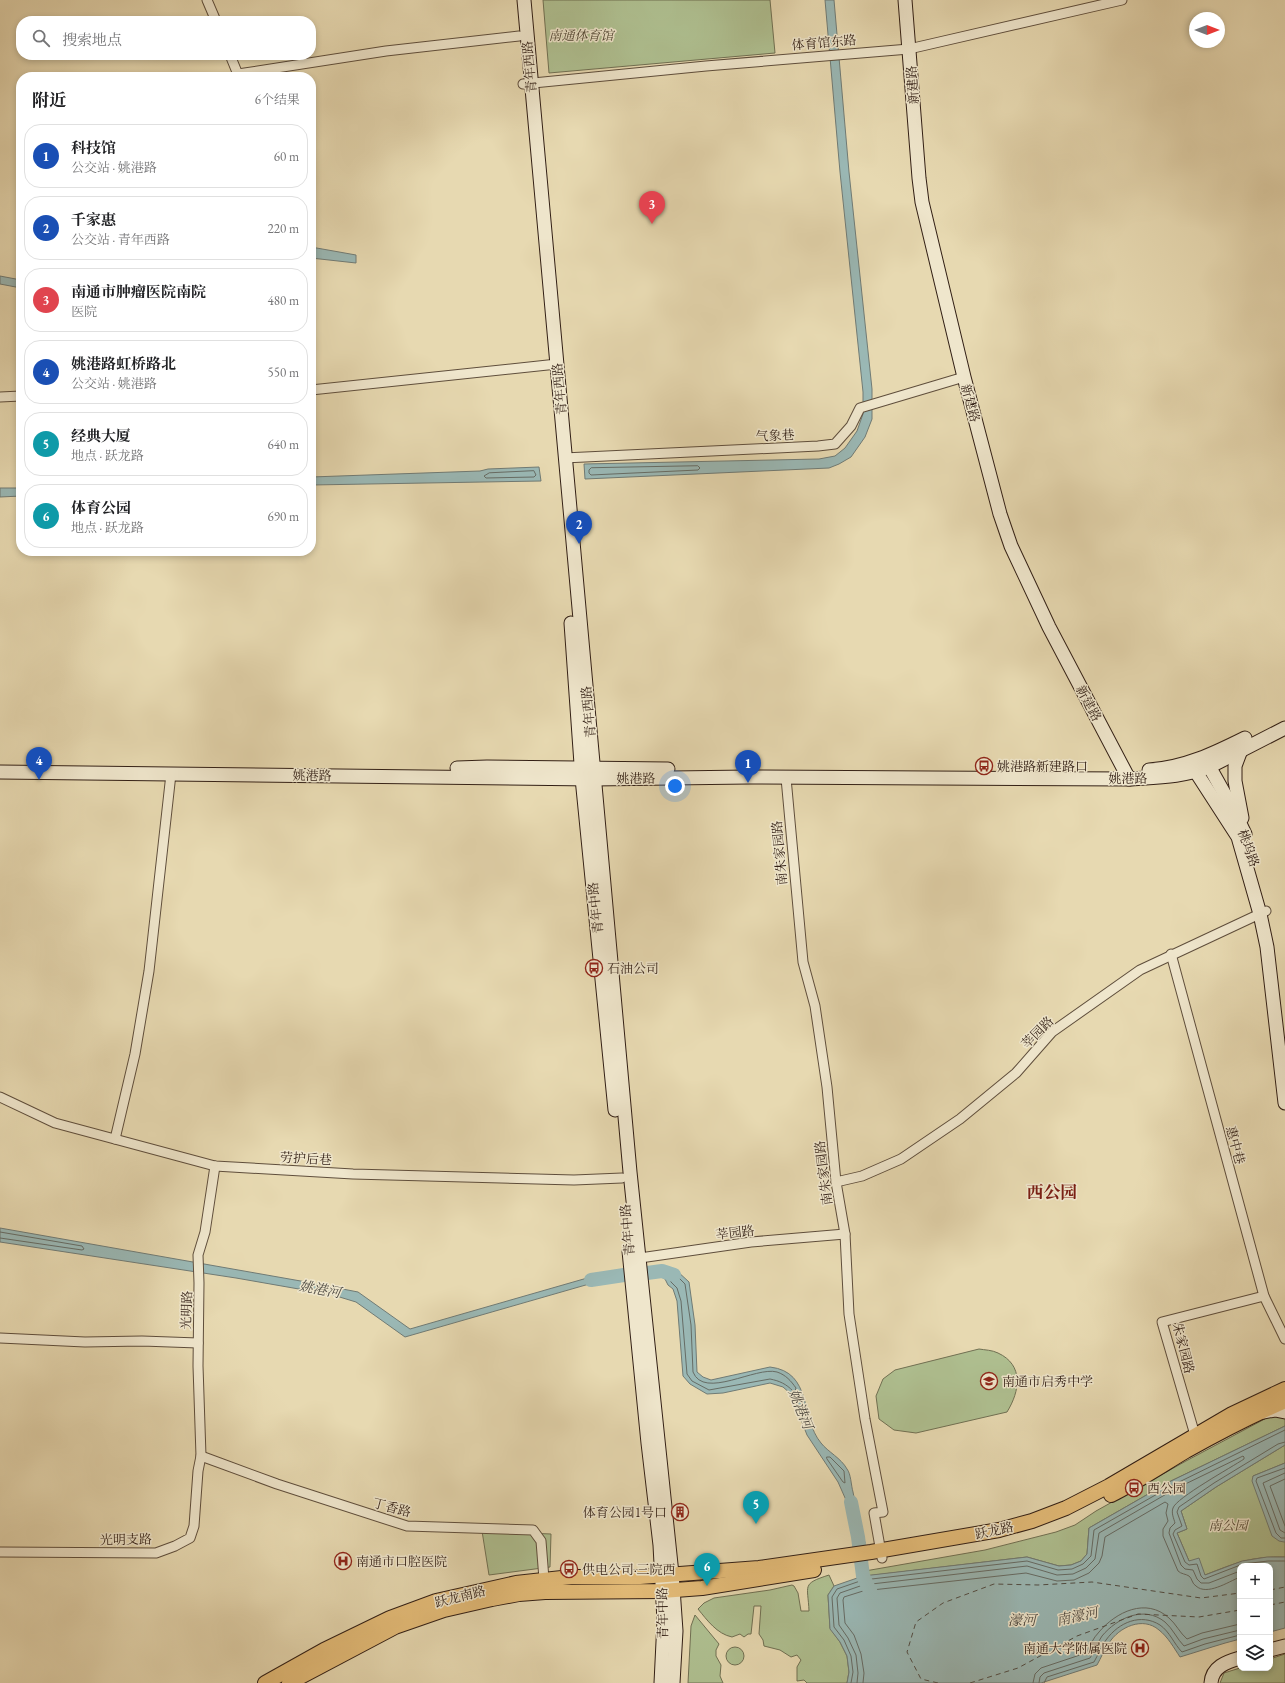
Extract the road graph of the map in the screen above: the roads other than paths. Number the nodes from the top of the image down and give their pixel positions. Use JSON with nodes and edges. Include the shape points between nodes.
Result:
{"nodes":[{"id":1,"x":207,"y":0,"type":"edge"},
{"id":2,"x":515,"y":0,"type":"edge"},
{"id":3,"x":524,"y":0,"type":"edge"},
{"id":4,"x":905,"y":0,"type":"edge"},
{"id":5,"x":1122,"y":0,"type":"edge"},
{"id":6,"x":214,"y":16,"type":"edge"},
{"id":7,"x":519,"y":36,"type":"junction"},
{"id":8,"x":909,"y":49,"type":"junction"},
{"id":9,"x":232,"y":60,"type":"edge"},
{"id":10,"x":236,"y":72,"type":"edge"},
{"id":11,"x":262,"y":72,"type":"edge"},
{"id":12,"x":527,"y":84,"type":"junction"},
{"id":13,"x":552,"y":365,"type":"junction"},
{"id":14,"x":964,"y":377,"type":"junction"},
{"id":15,"x":316,"y":389,"type":"edge"},
{"id":16,"x":16,"y":396,"type":"edge"},
{"id":17,"x":0,"y":397,"type":"edge"},
{"id":18,"x":564,"y":458,"type":"junction"},
{"id":19,"x":1285,"y":719,"type":"edge"},
{"id":20,"x":1285,"y":728,"type":"edge"},
{"id":21,"x":1241,"y":750,"type":"junction"},
{"id":22,"x":0,"y":764,"type":"edge"},
{"id":23,"x":1201,"y":765,"type":"junction"},
{"id":24,"x":0,"y":772,"type":"edge"},
{"id":25,"x":587,"y":773,"type":"junction"},
{"id":26,"x":171,"y":774,"type":"junction"},
{"id":27,"x":1127,"y":775,"type":"junction"},
{"id":28,"x":786,"y":778,"type":"junction"},
{"id":29,"x":1245,"y":835,"type":"junction"},
{"id":30,"x":1263,"y":912,"type":"junction"},
{"id":31,"x":1171,"y":954,"type":"junction"},
{"id":32,"x":0,"y":1097,"type":"edge"},
{"id":33,"x":1285,"y":1103,"type":"edge"},
{"id":34,"x":115,"y":1139,"type":"junction"},
{"id":35,"x":215,"y":1166,"type":"junction"},
{"id":36,"x":622,"y":1178,"type":"junction"},
{"id":37,"x":836,"y":1182,"type":"junction"},
{"id":38,"x":844,"y":1234,"type":"junction"},
{"id":39,"x":634,"y":1259,"type":"junction"},
{"id":40,"x":1264,"y":1296,"type":"junction"},
{"id":41,"x":0,"y":1338,"type":"edge"},
{"id":42,"x":1285,"y":1339,"type":"edge"},
{"id":43,"x":198,"y":1343,"type":"junction"},
{"id":44,"x":1285,"y":1389,"type":"edge"},
{"id":45,"x":1285,"y":1401,"type":"edge"},
{"id":46,"x":1285,"y":1412,"type":"edge"},
{"id":47,"x":1259,"y":1413,"type":"junction"},
{"id":48,"x":1195,"y":1435,"type":"junction"},
{"id":49,"x":201,"y":1456,"type":"junction"},
{"id":50,"x":0,"y":1552,"type":"edge"},
{"id":51,"x":876,"y":1555,"type":"junction"},
{"id":52,"x":844,"y":1560,"type":"junction"},
{"id":53,"x":667,"y":1574,"type":"junction"},
{"id":54,"x":544,"y":1579,"type":"junction"},
{"id":55,"x":668,"y":1591,"type":"junction"},
{"id":56,"x":1285,"y":1646,"type":"edge"},
{"id":57,"x":1273,"y":1649,"type":"edge"},
{"id":58,"x":1237,"y":1659,"type":"edge"},
{"id":59,"x":265,"y":1683,"type":"edge"},
{"id":60,"x":289,"y":1683,"type":"edge"},
{"id":61,"x":661,"y":1683,"type":"edge"},
{"id":62,"x":673,"y":1683,"type":"edge"},
{"id":63,"x":1210,"y":1683,"type":"edge"}],
"edges":[{"from":1,"to":6,"type":"street"},
{"from":2,"to":7,"type":"main road","name":"青年西路"},
{"from":3,"to":12,"type":"main road","name":"青年西路"},
{"from":4,"to":8,"type":"main road","name":"新建路"},
{"from":5,"to":8,"type":"street","name":"体育馆东路"},
{"from":7,"to":11,"type":"street","via":[[386,51]]},
{"from":7,"to":12,"type":"main road","name":"青年西路"},
{"from":8,"to":12,"type":"street","name":"体育馆东路"},
{"from":8,"to":14,"type":"main road","name":"新建路","via":[[922,202]]},
{"from":9,"to":10,"type":"street"},
{"from":12,"to":13,"type":"main road","name":"青年西路"},
{"from":13,"to":15,"type":"street"},
{"from":13,"to":18,"type":"main road","name":"青年西路"},
{"from":13,"to":25,"type":"main road","name":"青年西路","via":[[566,564]]},
{"from":14,"to":18,"type":"street","name":"气象巷","via":[[860,408],[851,426],[836,444]]},
{"from":14,"to":27,"type":"main road","name":"新建路","via":[[1010,546],[1049,627]]},
{"from":16,"to":17,"type":"street"},
{"from":18,"to":25,"type":"main road","name":"青年西路"},
{"from":19,"to":23,"type":"main road","name":"姚港路"},
{"from":20,"to":21,"type":"main road","name":"姚港路"},
{"from":21,"to":23,"type":"main road","name":"姚港路"},
{"from":21,"to":29,"type":"main road","via":[[1235,766],[1235,782]]},
{"from":22,"to":25,"type":"main road","name":"姚港路","via":[[443,769],[487,767]]},
{"from":23,"to":27,"type":"main road","name":"姚港路","via":[[1176,776]]},
{"from":23,"to":29,"type":"main road","name":"桃坞路","via":[[1233,809]]},
{"from":23,"to":30,"type":"main road","name":"桃坞路","via":[[1238,837]]},
{"from":24,"to":26,"type":"main road","name":"姚港路"},
{"from":25,"to":26,"type":"main road","name":"姚港路"},
{"from":25,"to":27,"type":"main road","name":"姚港路","via":[[750,771]]},
{"from":25,"to":28,"type":"main road","name":"姚港路"},
{"from":25,"to":36,"type":"main road","name":"青年中路"},
{"from":25,"to":39,"type":"main road","name":"青年中路"},
{"from":26,"to":34,"type":"street","via":[[149,971],[135,1054]]},
{"from":27,"to":28,"type":"main road","name":"姚港路"},
{"from":28,"to":37,"type":"street","name":"南朱家园路","via":[[802,962],[815,1006],[827,1087]]},
{"from":29,"to":30,"type":"main road","name":"桃坞路","via":[[1258,875]]},
{"from":30,"to":31,"type":"street","name":"莘园路"},
{"from":30,"to":33,"type":"main road","name":"桃坞路"},
{"from":31,"to":37,"type":"street","name":"莘园路","via":[[1140,970],[1052,1032],[1016,1073],[960,1119],[901,1159],[862,1176]]},
{"from":31,"to":40,"type":"street","name":"惠中巷"},
{"from":32,"to":34,"type":"street","name":"劳护后巷","via":[[55,1123]]},
{"from":34,"to":35,"type":"street","name":"劳护后巷"},
{"from":35,"to":36,"type":"street","name":"劳护后巷","via":[[353,1174],[574,1180]]},
{"from":35,"to":43,"type":"street","name":"光明路","via":[[205,1232],[198,1255]]},
{"from":36,"to":39,"type":"main road","name":"青年中路"},
{"from":37,"to":38,"type":"street","name":"南朱家园路"},
{"from":38,"to":39,"type":"street","name":"莘园路","via":[[752,1242]]},
{"from":38,"to":51,"type":"street","name":"南朱家园路","via":[[849,1314],[865,1419],[883,1512],[874,1513]]},
{"from":39,"to":53,"type":"main road","name":"青年中路"},
{"from":40,"to":42,"type":"street","name":"惠中巷"},
{"from":40,"to":48,"type":"street","name":"朱家园路","via":[[1162,1322]]},
{"from":41,"to":43,"type":"street"},
{"from":43,"to":49,"type":"street","name":"光明路"},
{"from":44,"to":48,"type":"main road","name":"跃龙路"},
{"from":45,"to":47,"type":"main road","name":"跃龙路"},
{"from":46,"to":47,"type":"main road","via":[[1275,1410]]},
{"from":47,"to":51,"type":"main road","name":"跃龙路","via":[[1186,1451],[1132,1484],[1054,1522],[1012,1535]]},
{"from":48,"to":51,"type":"main road","name":"跃龙路","via":[[1109,1486],[1050,1515],[999,1530]]},
{"from":49,"to":50,"type":"street","name":"光明支路","via":[[194,1526],[190,1538],[175,1546],[156,1553]]},
{"from":49,"to":54,"type":"street","name":"丁香路","via":[[277,1484],[407,1526],[533,1530],[541,1541]]},
{"from":51,"to":52,"type":"main road","name":"跃龙路"},
{"from":52,"to":53,"type":"main road","name":"跃龙路"},
{"from":52,"to":55,"type":"main road","name":"跃龙路","via":[[702,1588]]},
{"from":53,"to":54,"type":"main road","name":"跃龙南路"},
{"from":53,"to":55,"type":"main road","name":"青年中路"},
{"from":54,"to":59,"type":"main road","name":"跃龙南路","via":[[501,1586],[413,1609],[324,1650]]},
{"from":55,"to":60,"type":"main road","name":"跃龙南路","via":[[545,1592],[444,1610],[395,1627]]},
{"from":55,"to":61,"type":"main road","name":"青年中路"},
{"from":55,"to":62,"type":"main road","name":"青年中路","via":[[676,1631]]},
{"from":56,"to":57,"type":"main road"},
{"from":58,"to":63,"type":"main road","via":[[1223,1664],[1214,1671]]}]}
